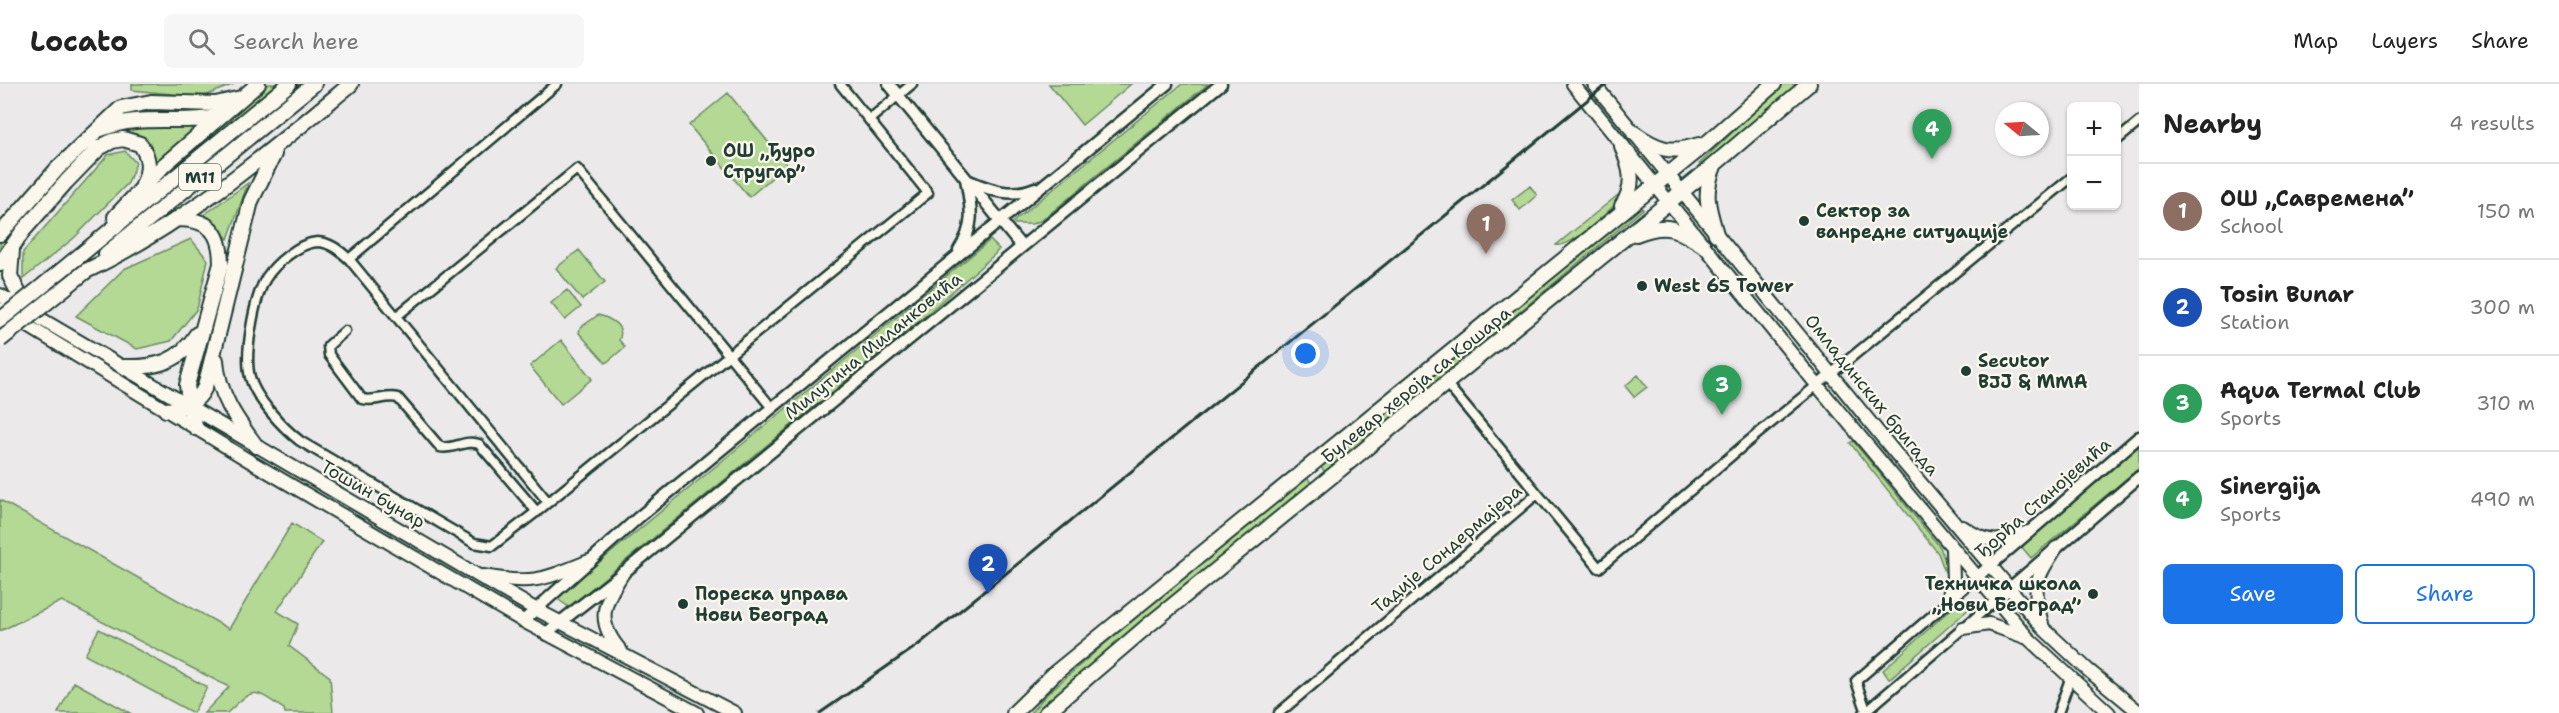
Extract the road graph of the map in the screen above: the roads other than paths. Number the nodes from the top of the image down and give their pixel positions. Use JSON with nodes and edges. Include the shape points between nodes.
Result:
{"nodes":[{"id":1,"x":258,"y":84,"type":"edge"},
{"id":2,"x":289,"y":84,"type":"edge"},
{"id":3,"x":314,"y":84,"type":"edge"},
{"id":4,"x":351,"y":84,"type":"edge"},
{"id":5,"x":557,"y":84,"type":"edge"},
{"id":6,"x":840,"y":84,"type":"edge"},
{"id":7,"x":888,"y":84,"type":"edge"},
{"id":8,"x":912,"y":84,"type":"edge"},
{"id":9,"x":1167,"y":84,"type":"edge"},
{"id":10,"x":1221,"y":84,"type":"edge"},
{"id":11,"x":1573,"y":84,"type":"edge"},
{"id":12,"x":1594,"y":84,"type":"edge"},
{"id":13,"x":1774,"y":84,"type":"edge"},
{"id":14,"x":1809,"y":84,"type":"edge"},
{"id":15,"x":898,"y":96,"type":"junction"},
{"id":16,"x":241,"y":98,"type":"junction"},
{"id":17,"x":220,"y":116,"type":"junction"},
{"id":18,"x":869,"y":120,"type":"junction"},
{"id":19,"x":2139,"y":122,"type":"edge"},
{"id":20,"x":95,"y":131,"type":"junction"},
{"id":21,"x":1634,"y":133,"type":"junction"},
{"id":22,"x":2121,"y":137,"type":"edge"},
{"id":23,"x":281,"y":142,"type":"junction"},
{"id":24,"x":1707,"y":143,"type":"junction"},
{"id":25,"x":1622,"y":146,"type":"junction"},
{"id":26,"x":1715,"y":164,"type":"junction"},
{"id":27,"x":1668,"y":174,"type":"junction"},
{"id":28,"x":966,"y":179,"type":"junction"},
{"id":29,"x":2067,"y":181,"type":"edge"},
{"id":30,"x":1042,"y":185,"type":"junction"},
{"id":31,"x":1654,"y":185,"type":"junction"},
{"id":32,"x":142,"y":187,"type":"junction"},
{"id":33,"x":1682,"y":191,"type":"junction"},
{"id":34,"x":1668,"y":202,"type":"junction"},
{"id":35,"x":1613,"y":218,"type":"junction"},
{"id":36,"x":176,"y":219,"type":"junction"},
{"id":37,"x":1000,"y":220,"type":"junction"},
{"id":38,"x":5,"y":225,"type":"edge"},
{"id":39,"x":0,"y":234,"type":"edge"},
{"id":40,"x":1716,"y":234,"type":"junction"},
{"id":41,"x":1623,"y":239,"type":"junction"},
{"id":42,"x":14,"y":242,"type":"junction"},
{"id":43,"x":1703,"y":245,"type":"junction"},
{"id":44,"x":1021,"y":246,"type":"junction"},
{"id":45,"x":77,"y":258,"type":"junction"},
{"id":46,"x":349,"y":258,"type":"junction"},
{"id":47,"x":954,"y":258,"type":"junction"},
{"id":48,"x":0,"y":264,"type":"edge"},
{"id":49,"x":86,"y":271,"type":"junction"},
{"id":50,"x":0,"y":295,"type":"edge"},
{"id":51,"x":0,"y":309,"type":"edge"},
{"id":52,"x":27,"y":310,"type":"junction"},
{"id":53,"x":397,"y":316,"type":"junction"},
{"id":54,"x":0,"y":320,"type":"edge"},
{"id":55,"x":203,"y":325,"type":"junction"},
{"id":56,"x":345,"y":331,"type":"dead end"},
{"id":57,"x":0,"y":340,"type":"edge"},
{"id":58,"x":216,"y":348,"type":"junction"},
{"id":59,"x":729,"y":355,"type":"junction"},
{"id":60,"x":124,"y":367,"type":"junction"},
{"id":61,"x":1831,"y":373,"type":"junction"},
{"id":62,"x":1446,"y":383,"type":"junction"},
{"id":63,"x":1817,"y":385,"type":"junction"},
{"id":64,"x":189,"y":405,"type":"junction"},
{"id":65,"x":772,"y":408,"type":"junction"},
{"id":66,"x":166,"y":410,"type":"junction"},
{"id":67,"x":196,"y":428,"type":"junction"},
{"id":68,"x":2139,"y":437,"type":"edge"},
{"id":69,"x":256,"y":446,"type":"junction"},
{"id":70,"x":1315,"y":461,"type":"junction"},
{"id":71,"x":1303,"y":471,"type":"junction"},
{"id":72,"x":2139,"y":477,"type":"edge"},
{"id":73,"x":1329,"y":479,"type":"junction"},
{"id":74,"x":1318,"y":488,"type":"junction"},
{"id":75,"x":1537,"y":494,"type":"junction"},
{"id":76,"x":548,"y":502,"type":"junction"},
{"id":77,"x":537,"y":512,"type":"junction"},
{"id":78,"x":1952,"y":520,"type":"junction"},
{"id":79,"x":2028,"y":532,"type":"junction"},
{"id":80,"x":1952,"y":548,"type":"junction"},
{"id":81,"x":2056,"y":548,"type":"junction"},
{"id":82,"x":588,"y":561,"type":"junction"},
{"id":83,"x":1990,"y":565,"type":"junction"},
{"id":84,"x":622,"y":573,"type":"junction"},
{"id":85,"x":475,"y":574,"type":"junction"},
{"id":86,"x":1977,"y":577,"type":"junction"},
{"id":87,"x":2010,"y":588,"type":"junction"},
{"id":88,"x":1996,"y":600,"type":"junction"},
{"id":89,"x":1947,"y":603,"type":"junction"},
{"id":90,"x":535,"y":609,"type":"junction"},
{"id":91,"x":523,"y":621,"type":"junction"},
{"id":92,"x":559,"y":622,"type":"junction"},
{"id":93,"x":1963,"y":628,"type":"junction"},
{"id":94,"x":2043,"y":628,"type":"junction"},
{"id":95,"x":545,"y":634,"type":"junction"},
{"id":96,"x":2028,"y":638,"type":"junction"},
{"id":97,"x":626,"y":657,"type":"junction"},
{"id":98,"x":2070,"y":679,"type":"junction"},
{"id":99,"x":1865,"y":712,"type":"edge"},
{"id":100,"x":2139,"y":712,"type":"edge"},
{"id":101,"x":697,"y":713,"type":"edge"},
{"id":102,"x":735,"y":713,"type":"edge"},
{"id":103,"x":1014,"y":713,"type":"edge"},
{"id":104,"x":1046,"y":713,"type":"edge"},
{"id":105,"x":1278,"y":713,"type":"edge"},
{"id":106,"x":2058,"y":713,"type":"edge"},
{"id":107,"x":2109,"y":713,"type":"edge"}],
"edges":[{"from":1,"to":16,"type":"main road"},
{"from":2,"to":45,"type":"main road","number":"M11"},
{"from":3,"to":49,"type":"main road","number":"M11"},
{"from":4,"to":23,"type":"main road"},
{"from":5,"to":46,"type":"street"},
{"from":6,"to":18,"type":"street"},
{"from":7,"to":15,"type":"street"},
{"from":8,"to":15,"type":"street"},
{"from":9,"to":30,"type":"street","name":"Милутина Миланковића"},
{"from":10,"to":44,"type":"street","name":"Милутина Миланковића"},
{"from":11,"to":25,"type":"main road","name":"Омладинских бригада"},
{"from":12,"to":21,"type":"main road","name":"Омладинских бригада"},
{"from":13,"to":24,"type":"main road","name":"Булевар хероја са Кошара"},
{"from":14,"to":26,"type":"main road","name":"Булевар хероја са Кошара"},
{"from":15,"to":18,"type":"street"},
{"from":15,"to":28,"type":"street"},
{"from":16,"to":17,"type":"main road"},
{"from":16,"to":20,"type":"main road","via":[[216,104],[136,104],[121,108]]},
{"from":17,"to":20,"type":"main road","via":[[193,120],[136,119]]},
{"from":17,"to":32,"type":"main road"},
{"from":18,"to":59,"type":"street","via":[[928,193]]},
{"from":19,"to":22,"type":"street"},
{"from":20,"to":38,"type":"main road"},
{"from":21,"to":24,"type":"main road","via":[[1671,151]]},
{"from":21,"to":27,"type":"main road","name":"Омладинских бригада"},
{"from":23,"to":36,"type":"main road"},
{"from":23,"to":58,"type":"main road","via":[[251,201]]},
{"from":24,"to":27,"type":"main road","name":"Булевар хероја са Кошара"},
{"from":25,"to":31,"type":"main road","name":"Омладинских бригада"},
{"from":25,"to":35,"type":"main road","via":[[1632,184],[1626,201]]},
{"from":26,"to":33,"type":"main road","name":"Булевар хероја са Кошара"},
{"from":26,"to":40,"type":"main road","via":[[1707,190]]},
{"from":27,"to":31,"type":"main road","name":"Булевар хероја са Кошара"},
{"from":27,"to":33,"type":"main road","name":"Омладинских бригада"},
{"from":28,"to":30,"type":"street","via":[[1007,193]]},
{"from":28,"to":37,"type":"street"},
{"from":28,"to":47,"type":"street","via":[[972,218]]},
{"from":29,"to":61,"type":"street"},
{"from":30,"to":37,"type":"street","name":"Милутина Миланковића"},
{"from":31,"to":34,"type":"main road","name":"Омладинских бригада"},
{"from":31,"to":35,"type":"main road","name":"Булевар хероја са Кошара"},
{"from":32,"to":42,"type":"main road","via":[[149,168],[140,144],[123,139],[105,144]]},
{"from":32,"to":45,"type":"main road"},
{"from":33,"to":34,"type":"main road","name":"Булевар хероја са Кошара"},
{"from":33,"to":40,"type":"main road","name":"Омладинских бригада"},
{"from":34,"to":41,"type":"main road","name":"Булевар хероја са Кошара"},
{"from":34,"to":43,"type":"main road","name":"Омладинских бригада"},
{"from":35,"to":70,"type":"main road","name":"Булевар хероја са Кошара"},
{"from":36,"to":49,"type":"main road"},
{"from":36,"to":55,"type":"main road","via":[[201,222],[217,236],[221,246],[221,264]]},
{"from":37,"to":44,"type":"street"},
{"from":37,"to":47,"type":"street","name":"Милутина Миланковића"},
{"from":38,"to":39,"type":"main road"},
{"from":40,"to":61,"type":"main road","name":"Омладинских бригада"},
{"from":41,"to":43,"type":"main road","via":[[1668,226]]},
{"from":41,"to":62,"type":"main road","name":"Булевар хероја са Кошара"},
{"from":42,"to":48,"type":"main road"},
{"from":42,"to":52,"type":"main road","via":[[10,276]]},
{"from":43,"to":63,"type":"main road","name":"Омладинских бригада"},
{"from":44,"to":84,"type":"street","name":"Милутина Миланковића"},
{"from":45,"to":54,"type":"main road","number":"M11","bridge":true},
{"from":46,"to":53,"type":"street"},
{"from":46,"to":77,"type":"street","via":[[336,248],[317,242],[286,258],[263,283],[247,350],[248,372],[253,386],[280,423],[300,441],[474,543],[492,546]]},
{"from":47,"to":65,"type":"street","name":"Милутина Миланковића"},
{"from":49,"to":57,"type":"main road","number":"M11","bridge":true},
{"from":50,"to":52,"type":"main road","name":"Тошин бунар"},
{"from":51,"to":66,"type":"main road","name":"Тошин бунар"},
{"from":52,"to":60,"type":"main road","name":"Тошин бунар"},
{"from":53,"to":59,"type":"street","name":"Милутина Миланковића","via":[[577,169]]},
{"from":53,"to":76,"type":"street"},
{"from":55,"to":60,"type":"main road","via":[[176,358],[153,367]]},
{"from":55,"to":64,"type":"main road","via":[[187,385]]},
{"from":56,"to":77,"type":"street","via":[[328,346],[329,355],[362,399],[372,402],[390,396],[398,398],[440,447],[479,444]]},
{"from":58,"to":64,"type":"main road","via":[[202,393]]},
{"from":58,"to":69,"type":"main road","via":[[218,376],[227,402]]},
{"from":59,"to":65,"type":"street","name":"Милутина Миланковића"},
{"from":59,"to":76,"type":"street"},
{"from":60,"to":64,"type":"main road","name":"Тошин бунар"},
{"from":61,"to":63,"type":"street"},
{"from":61,"to":78,"type":"main road","name":"Омладинских бригада"},
{"from":62,"to":73,"type":"main road","name":"Булевар хероја са Кошара"},
{"from":62,"to":75,"type":"street"},
{"from":63,"to":75,"type":"street","name":"Тадије Сондермајера","via":[[1599,568]]},
{"from":63,"to":80,"type":"main road","name":"Омладинских бригада"},
{"from":64,"to":66,"type":"main road"},
{"from":64,"to":67,"type":"main road"},
{"from":64,"to":69,"type":"main road","name":"Тошин бунар"},
{"from":65,"to":82,"type":"street","name":"Милутина Миланковића"},
{"from":66,"to":67,"type":"main road","name":"Тошин бунар"},
{"from":67,"to":91,"type":"main road","name":"Тошин бунар"},
{"from":68,"to":79,"type":"street","name":"Ђорђа Станојевића"},
{"from":69,"to":85,"type":"main road","name":"Тошин бунар"},
{"from":70,"to":71,"type":"main road","name":"Булевар хероја са Кошара"},
{"from":70,"to":73,"type":"main road","via":[[1319,472]]},
{"from":71,"to":74,"type":"main road"},
{"from":71,"to":103,"type":"main road","name":"Булевар хероја са Кошара","via":[[1055,673]]},
{"from":72,"to":81,"type":"street","name":"Ђорђа Станојевића"},
{"from":73,"to":74,"type":"main road","name":"Булевар хероја са Кошара"},
{"from":74,"to":104,"type":"main road","name":"Булевар хероја са Кошара"},
{"from":75,"to":105,"type":"street","name":"Тадије Сондермајера"},
{"from":76,"to":77,"type":"street"},
{"from":78,"to":79,"type":"main road","via":[[1993,542]]},
{"from":78,"to":83,"type":"main road","name":"Омладинских бригада"},
{"from":79,"to":83,"type":"street","name":"Ђорђа Станојевића"},
{"from":80,"to":86,"type":"main road","name":"Омладинских бригада"},
{"from":80,"to":89,"type":"main road","via":[[1953,580]]},
{"from":81,"to":87,"type":"street","name":"Ђорђа Станојевића"},
{"from":81,"to":94,"type":"main road","via":[[2036,582]]},
{"from":82,"to":85,"type":"main road","via":[[529,581]]},
{"from":82,"to":90,"type":"street","name":"Милутина Миланковића"},
{"from":83,"to":86,"type":"street","name":"Ђорђа Станојевића"},
{"from":83,"to":87,"type":"main road","name":"Омладинских бригада"},
{"from":84,"to":92,"type":"street","name":"Милутина Миланковића"},
{"from":84,"to":97,"type":"main road","via":[[608,598],[604,618],[606,630]]},
{"from":85,"to":90,"type":"main road","name":"Тошин бунар"},
{"from":86,"to":88,"type":"main road","name":"Омладинских бригада"},
{"from":86,"to":89,"type":"street","name":"Ђорђа Станојевића"},
{"from":87,"to":88,"type":"street","name":"Ђорђа Станојевића"},
{"from":87,"to":94,"type":"main road","name":"Омладинских бригада"},
{"from":88,"to":93,"type":"street","name":"Ђорђа Станојевића"},
{"from":88,"to":96,"type":"main road","name":"Омладинских бригада"},
{"from":89,"to":99,"type":"street","name":"Ђорђа Станојевића","via":[[1856,681]]},
{"from":90,"to":91,"type":"street","name":"Милутина Миланковића"},
{"from":90,"to":92,"type":"main road","name":"Тошин бунар"},
{"from":91,"to":95,"type":"main road","name":"Тошин бунар"},
{"from":92,"to":95,"type":"street","name":"Милутина Миланковића"},
{"from":92,"to":97,"type":"main road","name":"Тошин бунар"},
{"from":93,"to":96,"type":"main road","via":[[1989,624]]},
{"from":93,"to":99,"type":"street","name":"Ђорђа Станојевића"},
{"from":94,"to":100,"type":"main road","name":"Омладинских бригада"},
{"from":95,"to":101,"type":"main road","name":"Тошин бунар"},
{"from":96,"to":98,"type":"main road","name":"Омладинских бригада"},
{"from":97,"to":102,"type":"main road","name":"Тошин бунар"},
{"from":98,"to":106,"type":"street"},
{"from":98,"to":107,"type":"main road","name":"Омладинских бригада"}]}
